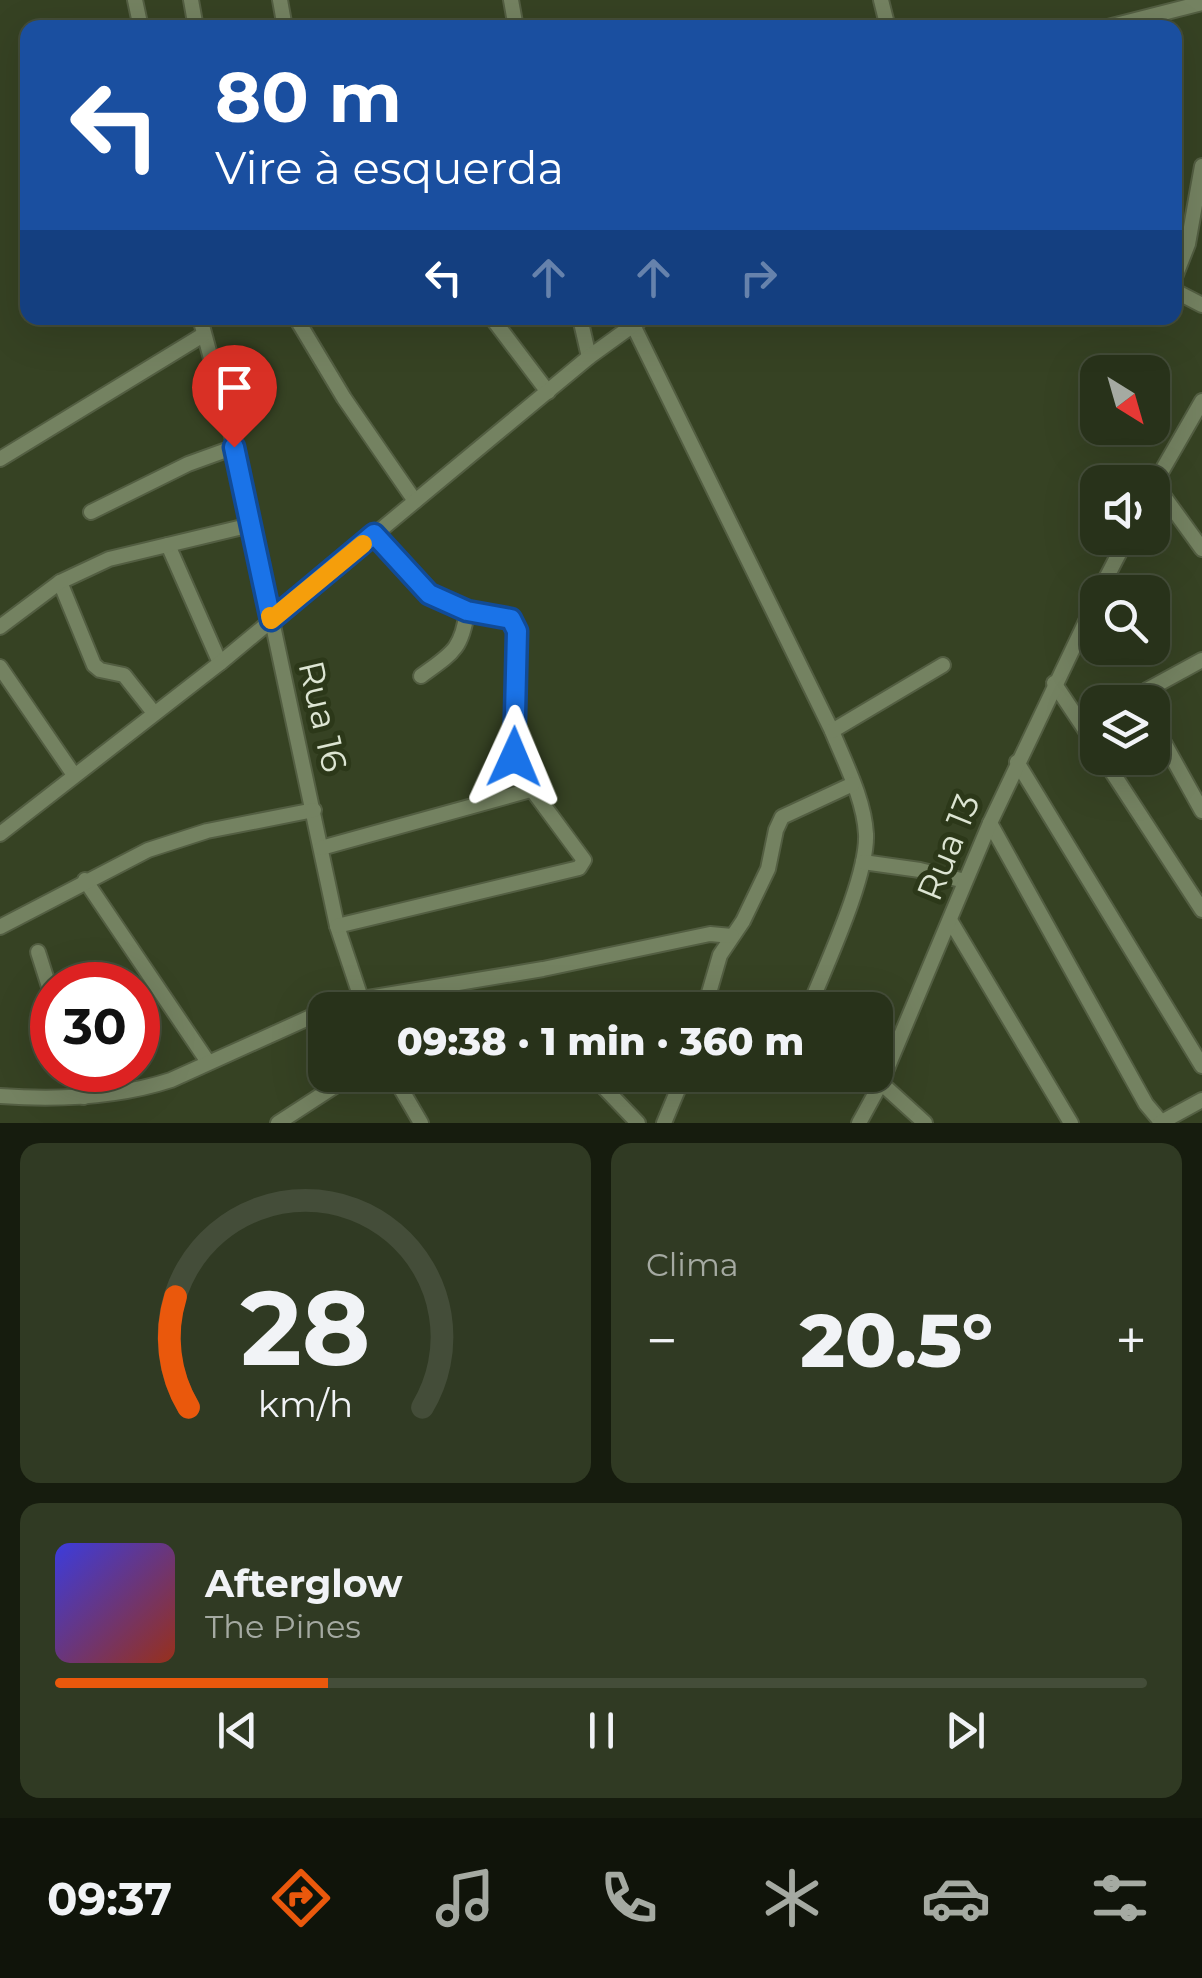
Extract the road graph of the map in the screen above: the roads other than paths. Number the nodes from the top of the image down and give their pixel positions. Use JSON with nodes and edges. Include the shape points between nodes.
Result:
{"nodes":[{"id":1,"x":1202,"y":2,"type":"edge"},
{"id":2,"x":1134,"y":20,"type":"edge"},
{"id":3,"x":1202,"y":166,"type":"edge"},
{"id":4,"x":1182,"y":260,"type":"edge"},
{"id":5,"x":201,"y":325,"type":"edge"},
{"id":6,"x":300,"y":325,"type":"edge"},
{"id":7,"x":497,"y":325,"type":"edge"},
{"id":8,"x":582,"y":325,"type":"edge"},
{"id":9,"x":633,"y":325,"type":"edge"},
{"id":10,"x":640,"y":325,"type":"edge"},
{"id":11,"x":203,"y":335,"type":"junction"},
{"id":12,"x":589,"y":358,"type":"junction"},
{"id":13,"x":548,"y":392,"type":"junction"},
{"id":14,"x":1202,"y":401,"type":"edge"},
{"id":15,"x":234,"y":447,"type":"junction"},
{"id":16,"x":0,"y":459,"type":"edge"},
{"id":17,"x":1166,"y":465,"type":"edge"},
{"id":18,"x":415,"y":501,"type":"junction"},
{"id":19,"x":1170,"y":507,"type":"edge"},
{"id":20,"x":91,"y":512,"type":"dead end"},
{"id":21,"x":251,"y":525,"type":"junction"},
{"id":22,"x":374,"y":534,"type":"junction"},
{"id":23,"x":168,"y":545,"type":"junction"},
{"id":24,"x":1202,"y":550,"type":"edge"},
{"id":25,"x":60,"y":582,"type":"junction"},
{"id":26,"x":467,"y":611,"type":"junction"},
{"id":27,"x":271,"y":620,"type":"junction"},
{"id":28,"x":0,"y":627,"type":"edge"},
{"id":29,"x":1080,"y":631,"type":"edge"},
{"id":30,"x":1202,"y":660,"type":"edge"},
{"id":31,"x":220,"y":662,"type":"junction"},
{"id":32,"x":943,"y":665,"type":"dead end"},
{"id":33,"x":0,"y":667,"type":"edge"},
{"id":34,"x":421,"y":676,"type":"dead end"},
{"id":35,"x":1054,"y":684,"type":"junction"},
{"id":36,"x":1157,"y":685,"type":"edge"},
{"id":37,"x":154,"y":713,"type":"junction"},
{"id":38,"x":1080,"y":722,"type":"edge"},
{"id":39,"x":832,"y":732,"type":"junction"},
{"id":40,"x":1170,"y":752,"type":"edge"},
{"id":41,"x":1017,"y":762,"type":"junction"},
{"id":42,"x":1114,"y":775,"type":"edge"},
{"id":43,"x":74,"y":776,"type":"junction"},
{"id":44,"x":854,"y":784,"type":"junction"},
{"id":45,"x":534,"y":789,"type":"junction"},
{"id":46,"x":1200,"y":805,"type":"edge"},
{"id":47,"x":314,"y":810,"type":"junction"},
{"id":48,"x":990,"y":823,"type":"junction"},
{"id":49,"x":0,"y":834,"type":"edge"},
{"id":50,"x":320,"y":848,"type":"junction"},
{"id":51,"x":863,"y":862,"type":"junction"},
{"id":52,"x":86,"y":880,"type":"junction"},
{"id":53,"x":966,"y":881,"type":"junction"},
{"id":54,"x":1202,"y":910,"type":"edge"},
{"id":55,"x":950,"y":920,"type":"junction"},
{"id":56,"x":337,"y":926,"type":"junction"},
{"id":57,"x":0,"y":927,"type":"edge"},
{"id":58,"x":732,"y":936,"type":"junction"},
{"id":59,"x":38,"y":952,"type":"dead end"},
{"id":60,"x":41,"y":962,"type":"edge"},
{"id":61,"x":438,"y":986,"type":"junction"},
{"id":62,"x":359,"y":992,"type":"edge"},
{"id":63,"x":414,"y":992,"type":"edge"},
{"id":64,"x":443,"y":992,"type":"edge"},
{"id":65,"x":709,"y":992,"type":"edge"},
{"id":66,"x":815,"y":992,"type":"edge"},
{"id":67,"x":308,"y":1017,"type":"edge"},
{"id":68,"x":893,"y":1055,"type":"edge"},
{"id":69,"x":208,"y":1062,"type":"junction"},
{"id":70,"x":1202,"y":1066,"type":"edge"},
{"id":71,"x":83,"y":1092,"type":"edge"},
{"id":72,"x":326,"y":1092,"type":"edge"},
{"id":73,"x":403,"y":1092,"type":"edge"},
{"id":74,"x":608,"y":1092,"type":"edge"},
{"id":75,"x":677,"y":1092,"type":"edge"},
{"id":76,"x":876,"y":1092,"type":"edge"},
{"id":77,"x":891,"y":1092,"type":"edge"},
{"id":78,"x":1,"y":1094,"type":"edge"},
{"id":79,"x":84,"y":1097,"type":"junction"},
{"id":80,"x":1202,"y":1100,"type":"edge"},
{"id":81,"x":278,"y":1123,"type":"edge"},
{"id":82,"x":421,"y":1123,"type":"edge"},
{"id":83,"x":638,"y":1123,"type":"edge"},
{"id":84,"x":664,"y":1123,"type":"edge"},
{"id":85,"x":858,"y":1123,"type":"edge"},
{"id":86,"x":926,"y":1123,"type":"edge"},
{"id":87,"x":1071,"y":1123,"type":"edge"},
{"id":88,"x":1161,"y":1123,"type":"edge"}],
"edges":[{"from":1,"to":2,"type":"street"},
{"from":3,"to":4,"type":"street"},
{"from":5,"to":11,"type":"street","name":"Rua 16"},
{"from":6,"to":18,"type":"street"},
{"from":7,"to":13,"type":"street"},
{"from":8,"to":12,"type":"street"},
{"from":9,"to":12,"type":"street"},
{"from":10,"to":39,"type":"street"},
{"from":11,"to":15,"type":"street","name":"Rua 16"},
{"from":11,"to":16,"type":"street"},
{"from":12,"to":13,"type":"street"},
{"from":13,"to":18,"type":"street"},
{"from":14,"to":17,"type":"street"},
{"from":15,"to":20,"type":"street"},
{"from":15,"to":21,"type":"street","name":"Rua 16"},
{"from":18,"to":22,"type":"street"},
{"from":19,"to":24,"type":"street"},
{"from":21,"to":23,"type":"street"},
{"from":21,"to":27,"type":"street","name":"Rua 16"},
{"from":22,"to":26,"type":"street","via":[[429,594]]},
{"from":22,"to":27,"type":"street"},
{"from":23,"to":25,"type":"street","via":[[109,558]]},
{"from":23,"to":31,"type":"street"},
{"from":25,"to":28,"type":"street"},
{"from":25,"to":37,"type":"street","via":[[94,665],[124,675]]},
{"from":26,"to":34,"type":"street","via":[[459,644]]},
{"from":26,"to":45,"type":"street","via":[[516,624],[514,757]]},
{"from":27,"to":31,"type":"street"},
{"from":27,"to":47,"type":"street","name":"Rua 16"},
{"from":29,"to":35,"type":"street","name":"Rua 13"},
{"from":30,"to":36,"type":"street"},
{"from":31,"to":37,"type":"street"},
{"from":32,"to":39,"type":"street"},
{"from":33,"to":43,"type":"street"},
{"from":35,"to":38,"type":"street"},
{"from":35,"to":41,"type":"street","name":"Rua 13"},
{"from":37,"to":43,"type":"street"},
{"from":39,"to":44,"type":"street"},
{"from":40,"to":46,"type":"street"},
{"from":41,"to":48,"type":"street","name":"Rua 13"},
{"from":41,"to":70,"type":"street"},
{"from":42,"to":54,"type":"street"},
{"from":43,"to":49,"type":"street"},
{"from":44,"to":51,"type":"street","via":[[866,836]]},
{"from":44,"to":58,"type":"street","via":[[782,817],[768,869]]},
{"from":45,"to":50,"type":"street"},
{"from":45,"to":56,"type":"street","via":[[582,854],[583,866]]},
{"from":47,"to":50,"type":"street","name":"Rua 16"},
{"from":47,"to":52,"type":"street","via":[[207,831]]},
{"from":48,"to":53,"type":"street","name":"Rua 13"},
{"from":48,"to":88,"type":"street"},
{"from":50,"to":56,"type":"street","name":"Rua 16"},
{"from":51,"to":53,"type":"street"},
{"from":51,"to":66,"type":"street"},
{"from":52,"to":57,"type":"street"},
{"from":52,"to":69,"type":"street"},
{"from":53,"to":55,"type":"street","name":"Rua 13"},
{"from":55,"to":68,"type":"street","name":"Rua 13"},
{"from":55,"to":87,"type":"street"},
{"from":56,"to":62,"type":"street","name":"Rua 16"},
{"from":58,"to":61,"type":"street","via":[[710,934]]},
{"from":58,"to":65,"type":"street"},
{"from":59,"to":60,"type":"street"},
{"from":61,"to":63,"type":"street"},
{"from":61,"to":64,"type":"street"},
{"from":67,"to":69,"type":"street"},
{"from":69,"to":79,"type":"street","via":[[144,1088]]},
{"from":71,"to":79,"type":"street"},
{"from":72,"to":81,"type":"street"},
{"from":73,"to":82,"type":"street"},
{"from":74,"to":83,"type":"street"},
{"from":75,"to":84,"type":"street"},
{"from":76,"to":85,"type":"street","name":"Rua 13"},
{"from":77,"to":86,"type":"street"},
{"from":78,"to":79,"type":"street"},
{"from":80,"to":88,"type":"street"}]}
